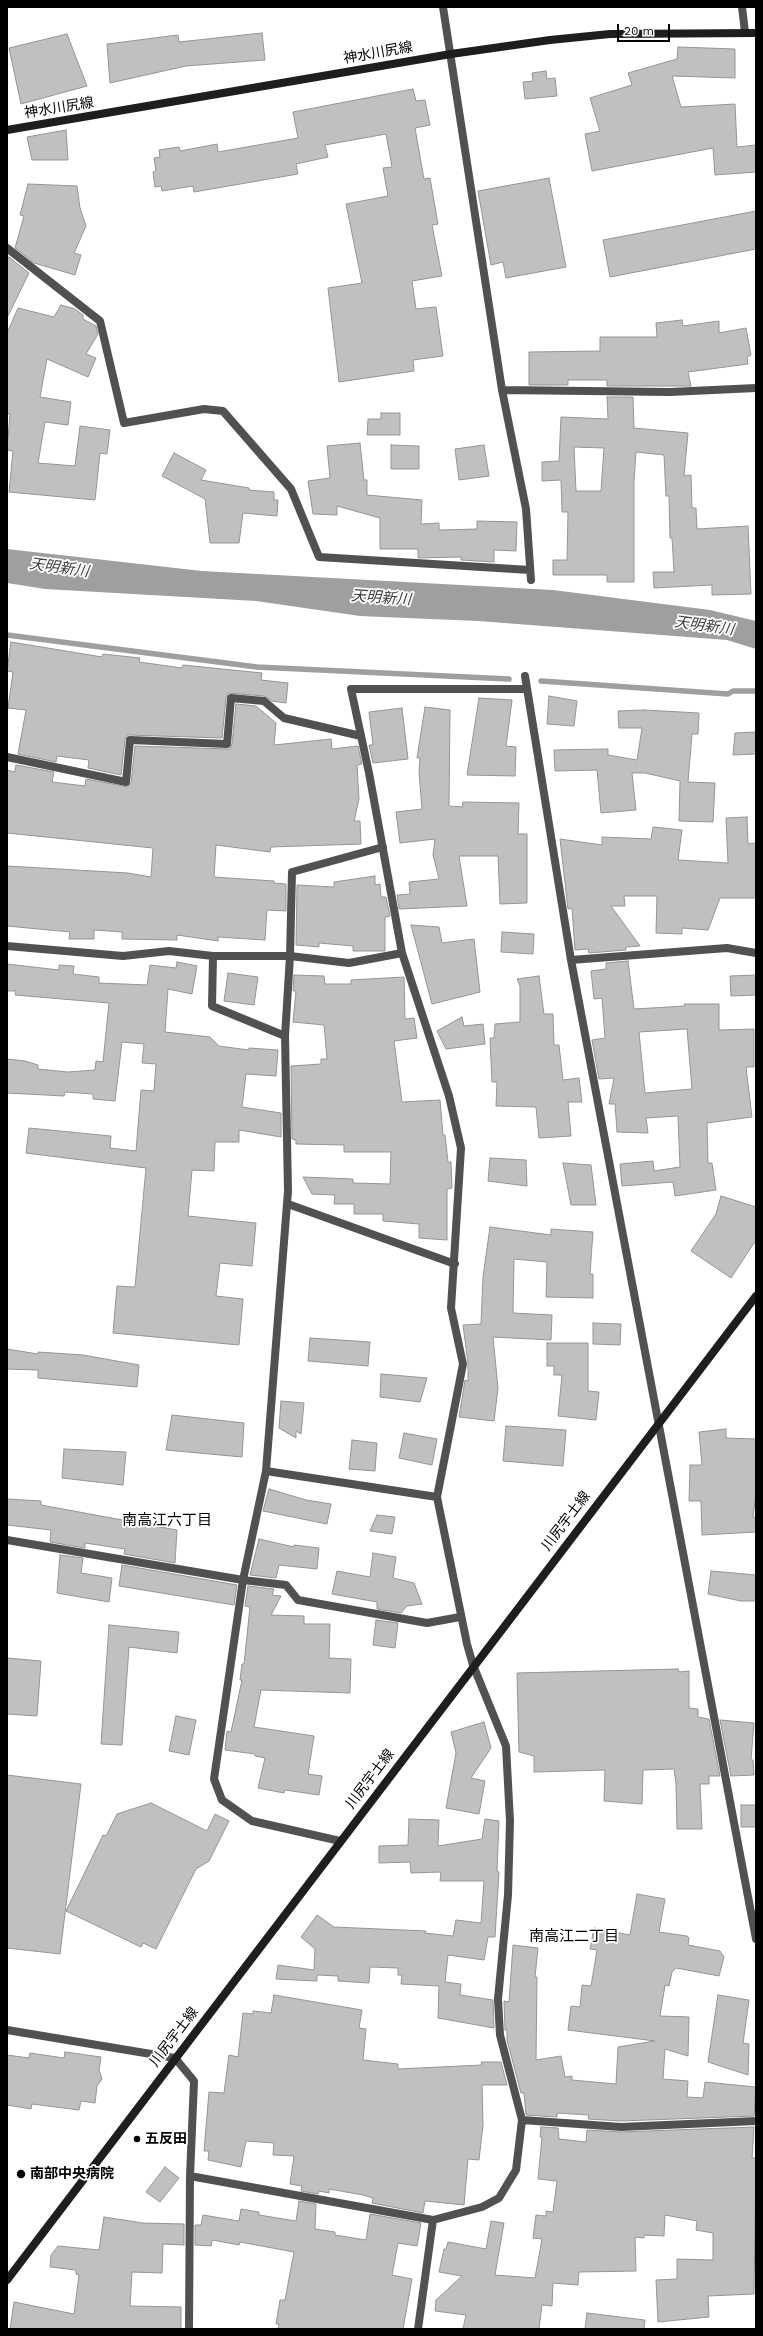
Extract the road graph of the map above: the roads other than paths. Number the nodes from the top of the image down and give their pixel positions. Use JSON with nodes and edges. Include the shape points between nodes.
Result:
{"nodes":[{"id":1,"x":443,"y":7,"type":"edge"},
{"id":2,"x":742,"y":7,"type":"edge"},
{"id":3,"x":745,"y":32,"type":"junction"},
{"id":4,"x":756,"y":33,"type":"edge"},
{"id":5,"x":451,"y":54,"type":"junction"},
{"id":6,"x":7,"y":130,"type":"edge"},
{"id":7,"x":7,"y":248,"type":"edge"},
{"id":8,"x":756,"y":388,"type":"edge"},
{"id":9,"x":502,"y":390,"type":"junction"},
{"id":10,"x":530,"y":570,"type":"junction"},
{"id":11,"x":531,"y":580,"type":"dead end"},
{"id":12,"x":525,"y":676,"type":"dead end"},
{"id":13,"x":526,"y":690,"type":"junction"},
{"id":14,"x":361,"y":736,"type":"junction"},
{"id":15,"x":7,"y":757,"type":"edge"},
{"id":16,"x":383,"y":847,"type":"junction"},
{"id":17,"x":7,"y":946,"type":"edge"},
{"id":18,"x":402,"y":953,"type":"junction"},
{"id":19,"x":756,"y":953,"type":"edge"},
{"id":20,"x":213,"y":956,"type":"junction"},
{"id":21,"x":290,"y":956,"type":"junction"},
{"id":22,"x":571,"y":960,"type":"junction"},
{"id":23,"x":285,"y":1036,"type":"junction"},
{"id":24,"x":288,"y":1204,"type":"junction"},
{"id":25,"x":455,"y":1264,"type":"junction"},
{"id":26,"x":756,"y":1296,"type":"edge"},
{"id":27,"x":658,"y":1423,"type":"junction"},
{"id":28,"x":266,"y":1471,"type":"junction"},
{"id":29,"x":437,"y":1497,"type":"junction"},
{"id":30,"x":7,"y":1540,"type":"edge"},
{"id":31,"x":243,"y":1580,"type":"junction"},
{"id":32,"x":460,"y":1617,"type":"junction"},
{"id":33,"x":473,"y":1665,"type":"junction"},
{"id":34,"x":340,"y":1841,"type":"junction"},
{"id":35,"x":756,"y":1939,"type":"edge"},
{"id":36,"x":7,"y":2030,"type":"edge"},
{"id":37,"x":175,"y":2058,"type":"junction"},
{"id":38,"x":522,"y":2120,"type":"junction"},
{"id":39,"x":756,"y":2121,"type":"edge"},
{"id":40,"x":190,"y":2176,"type":"junction"},
{"id":41,"x":433,"y":2220,"type":"junction"},
{"id":42,"x":7,"y":2280,"type":"edge"},
{"id":43,"x":189,"y":2329,"type":"edge"},
{"id":44,"x":418,"y":2329,"type":"edge"}],
"edges":[{"from":1,"to":5,"type":"street"},
{"from":2,"to":3,"type":"street"},
{"from":3,"to":4,"type":"main road","name":"神水川尻線"},
{"from":3,"to":5,"type":"main road","name":"神水川尻線","via":[[610,34]]},
{"from":5,"to":6,"type":"main road","name":"神水川尻線"},
{"from":5,"to":9,"type":"street"},
{"from":7,"to":10,"type":"street","via":[[100,321],[124,423],[204,409],[223,411],[291,489],[319,557]]},
{"from":8,"to":9,"type":"street","via":[[670,392]]},
{"from":9,"to":10,"type":"street","via":[[526,509]]},
{"from":10,"to":11,"type":"street"},
{"from":12,"to":13,"type":"street"},
{"from":13,"to":14,"type":"street","via":[[351,688]]},
{"from":13,"to":22,"type":"street"},
{"from":14,"to":15,"type":"street","via":[[284,718],[264,701],[231,698],[227,744],[130,740],[126,782]]},
{"from":14,"to":16,"type":"street"},
{"from":16,"to":18,"type":"street"},
{"from":16,"to":21,"type":"street","via":[[292,872]]},
{"from":17,"to":20,"type":"street","via":[[122,956],[169,951]]},
{"from":18,"to":21,"type":"street","via":[[349,963]]},
{"from":18,"to":25,"type":"street","via":[[449,1096],[460,1148]]},
{"from":19,"to":22,"type":"street","via":[[727,948]]},
{"from":20,"to":21,"type":"street"},
{"from":20,"to":23,"type":"street","via":[[212,1006]]},
{"from":21,"to":23,"type":"street"},
{"from":22,"to":27,"type":"street"},
{"from":23,"to":24,"type":"street"},
{"from":24,"to":25,"type":"street"},
{"from":24,"to":28,"type":"street"},
{"from":25,"to":29,"type":"street","via":[[451,1308],[463,1364]]},
{"from":26,"to":27,"type":"main road","name":"川尻宇土線"},
{"from":27,"to":33,"type":"main road","name":"川尻宇土線"},
{"from":27,"to":35,"type":"street"},
{"from":28,"to":29,"type":"street"},
{"from":28,"to":31,"type":"street"},
{"from":29,"to":32,"type":"street"},
{"from":30,"to":31,"type":"street"},
{"from":31,"to":32,"type":"street","via":[[286,1585],[298,1600],[427,1623]]},
{"from":31,"to":34,"type":"street","via":[[214,1779],[222,1800],[252,1821]]},
{"from":32,"to":33,"type":"street"},
{"from":33,"to":34,"type":"main road","name":"川尻宇土線"},
{"from":33,"to":38,"type":"street","via":[[506,1746],[510,1821],[508,1895],[498,1999],[500,2035]]},
{"from":34,"to":37,"type":"main road","name":"川尻宇土線"},
{"from":36,"to":37,"type":"street"},
{"from":37,"to":40,"type":"street","via":[[194,2081]]},
{"from":37,"to":42,"type":"main road","name":"川尻宇土線"},
{"from":38,"to":39,"type":"street","via":[[621,2126]]},
{"from":38,"to":41,"type":"street","via":[[516,2170],[499,2198],[482,2207]]},
{"from":40,"to":41,"type":"street"},
{"from":40,"to":43,"type":"street"},
{"from":41,"to":44,"type":"street"}]}
